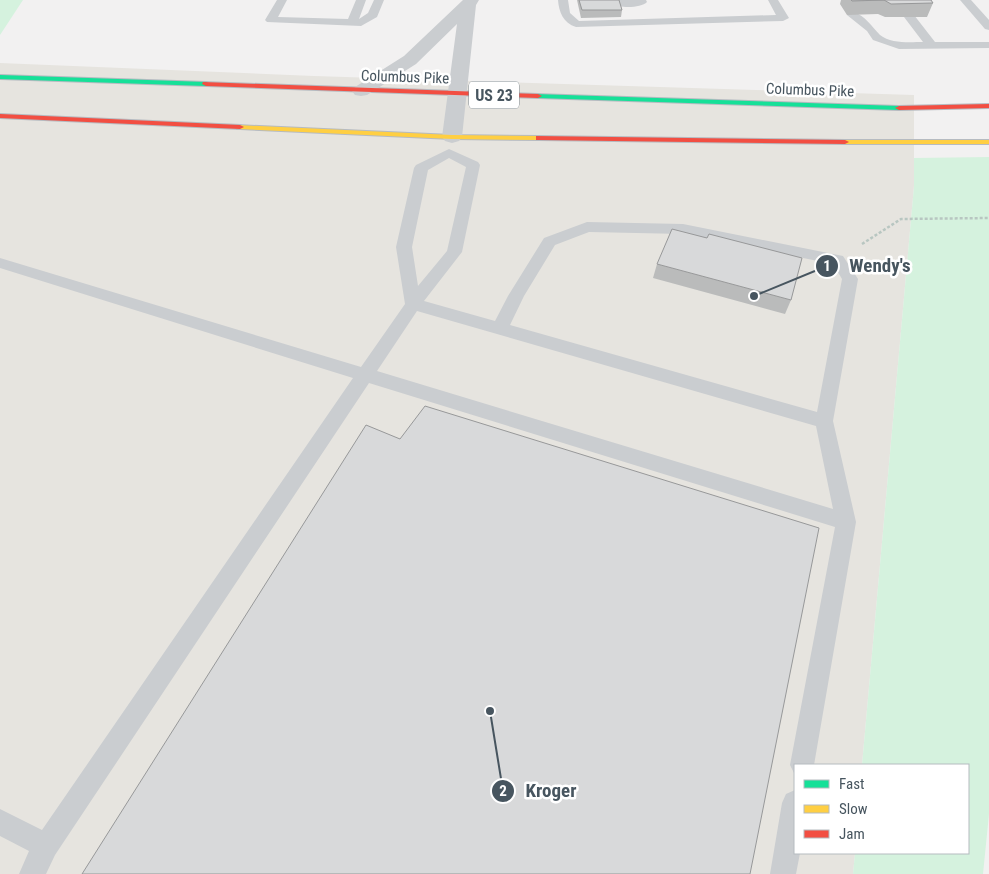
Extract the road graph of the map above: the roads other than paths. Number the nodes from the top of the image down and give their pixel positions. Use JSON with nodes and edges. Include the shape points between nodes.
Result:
{"nodes":[{"id":1,"x":295,"y":0,"type":"edge"},
{"id":2,"x":361,"y":0,"type":"edge"},
{"id":3,"x":379,"y":0,"type":"edge"},
{"id":4,"x":773,"y":0,"type":"edge"},
{"id":5,"x":966,"y":0,"type":"edge"},
{"id":6,"x":642,"y":1,"type":"edge"},
{"id":7,"x":563,"y":2,"type":"edge"},
{"id":8,"x":469,"y":3,"type":"edge"},
{"id":9,"x":280,"y":4,"type":"edge"},
{"id":10,"x":578,"y":4,"type":"edge"},
{"id":11,"x":618,"y":4,"type":"edge"},
{"id":12,"x":853,"y":14,"type":"dead end"},
{"id":13,"x":872,"y":14,"type":"dead end"},
{"id":14,"x":910,"y":17,"type":"edge"},
{"id":15,"x":648,"y":22,"type":"junction"},
{"id":16,"x":352,"y":23,"type":"junction"},
{"id":17,"x":989,"y":27,"type":"edge"},
{"id":18,"x":871,"y":29,"type":"junction"},
{"id":19,"x":989,"y":45,"type":"edge"},
{"id":20,"x":932,"y":46,"type":"junction"},
{"id":21,"x":0,"y":77,"type":"edge"},
{"id":22,"x":361,"y":91,"type":"junction"},
{"id":23,"x":459,"y":94,"type":"junction"},
{"id":24,"x":989,"y":106,"type":"edge"},
{"id":25,"x":0,"y":116,"type":"edge"},
{"id":26,"x":989,"y":142,"type":"edge"},
{"id":27,"x":451,"y":145,"type":"junction"},
{"id":28,"x":0,"y":262,"type":"edge"},
{"id":29,"x":413,"y":304,"type":"junction"},
{"id":30,"x":500,"y":328,"type":"junction"},
{"id":31,"x":365,"y":375,"type":"junction"},
{"id":32,"x":824,"y":421,"type":"junction"},
{"id":33,"x":846,"y":522,"type":"junction"},
{"id":34,"x":802,"y":764,"type":"edge"},
{"id":35,"x":794,"y":809,"type":"edge"},
{"id":36,"x":0,"y":822,"type":"edge"},
{"id":37,"x":46,"y":846,"type":"junction"},
{"id":38,"x":32,"y":874,"type":"edge"},
{"id":39,"x":783,"y":874,"type":"edge"}],
"edges":[{"from":1,"to":9,"type":"lane"},
{"from":2,"to":16,"type":"lane"},
{"from":3,"to":16,"type":"lane","via":[[373,14],[361,23]]},
{"from":4,"to":15,"type":"lane","via":[[783,18]]},
{"from":5,"to":17,"type":"lane"},
{"from":6,"to":11,"type":"lane"},
{"from":6,"to":15,"type":"lane"},
{"from":7,"to":10,"type":"lane"},
{"from":7,"to":15,"type":"lane","via":[[565,14],[576,24]]},
{"from":8,"to":22,"type":"street","via":[[410,60]]},
{"from":8,"to":23,"type":"street"},
{"from":9,"to":16,"type":"lane","via":[[271,20]]},
{"from":12,"to":18,"type":"lane"},
{"from":13,"to":18,"type":"lane"},
{"from":14,"to":20,"type":"lane"},
{"from":18,"to":20,"type":"lane","via":[[877,38],[893,45]]},
{"from":19,"to":20,"type":"lane"},
{"from":21,"to":22,"type":"highway","name":"Columbus Pike","number":"US 23"},
{"from":22,"to":23,"type":"highway","name":"Columbus Pike","number":"US 23"},
{"from":23,"to":24,"type":"highway","name":"Columbus Pike","number":"US 23","via":[[889,108]]},
{"from":23,"to":27,"type":"street"},
{"from":25,"to":27,"type":"highway"},
{"from":26,"to":27,"type":"highway"},
{"from":27,"to":29,"type":"lane","via":[[421,168],[404,247]]},
{"from":27,"to":29,"type":"lane","via":[[473,165],[454,252]]},
{"from":28,"to":31,"type":"lane"},
{"from":29,"to":30,"type":"lane"},
{"from":29,"to":31,"type":"lane"},
{"from":30,"to":32,"type":"lane"},
{"from":30,"to":32,"type":"lane","via":[[549,242],[587,227],[683,229],[838,260],[850,279]]},
{"from":31,"to":33,"type":"lane"},
{"from":31,"to":37,"type":"lane"},
{"from":32,"to":33,"type":"lane"},
{"from":33,"to":34,"type":"lane"},
{"from":35,"to":39,"type":"lane"},
{"from":36,"to":37,"type":"lane"},
{"from":37,"to":38,"type":"lane"}]}
